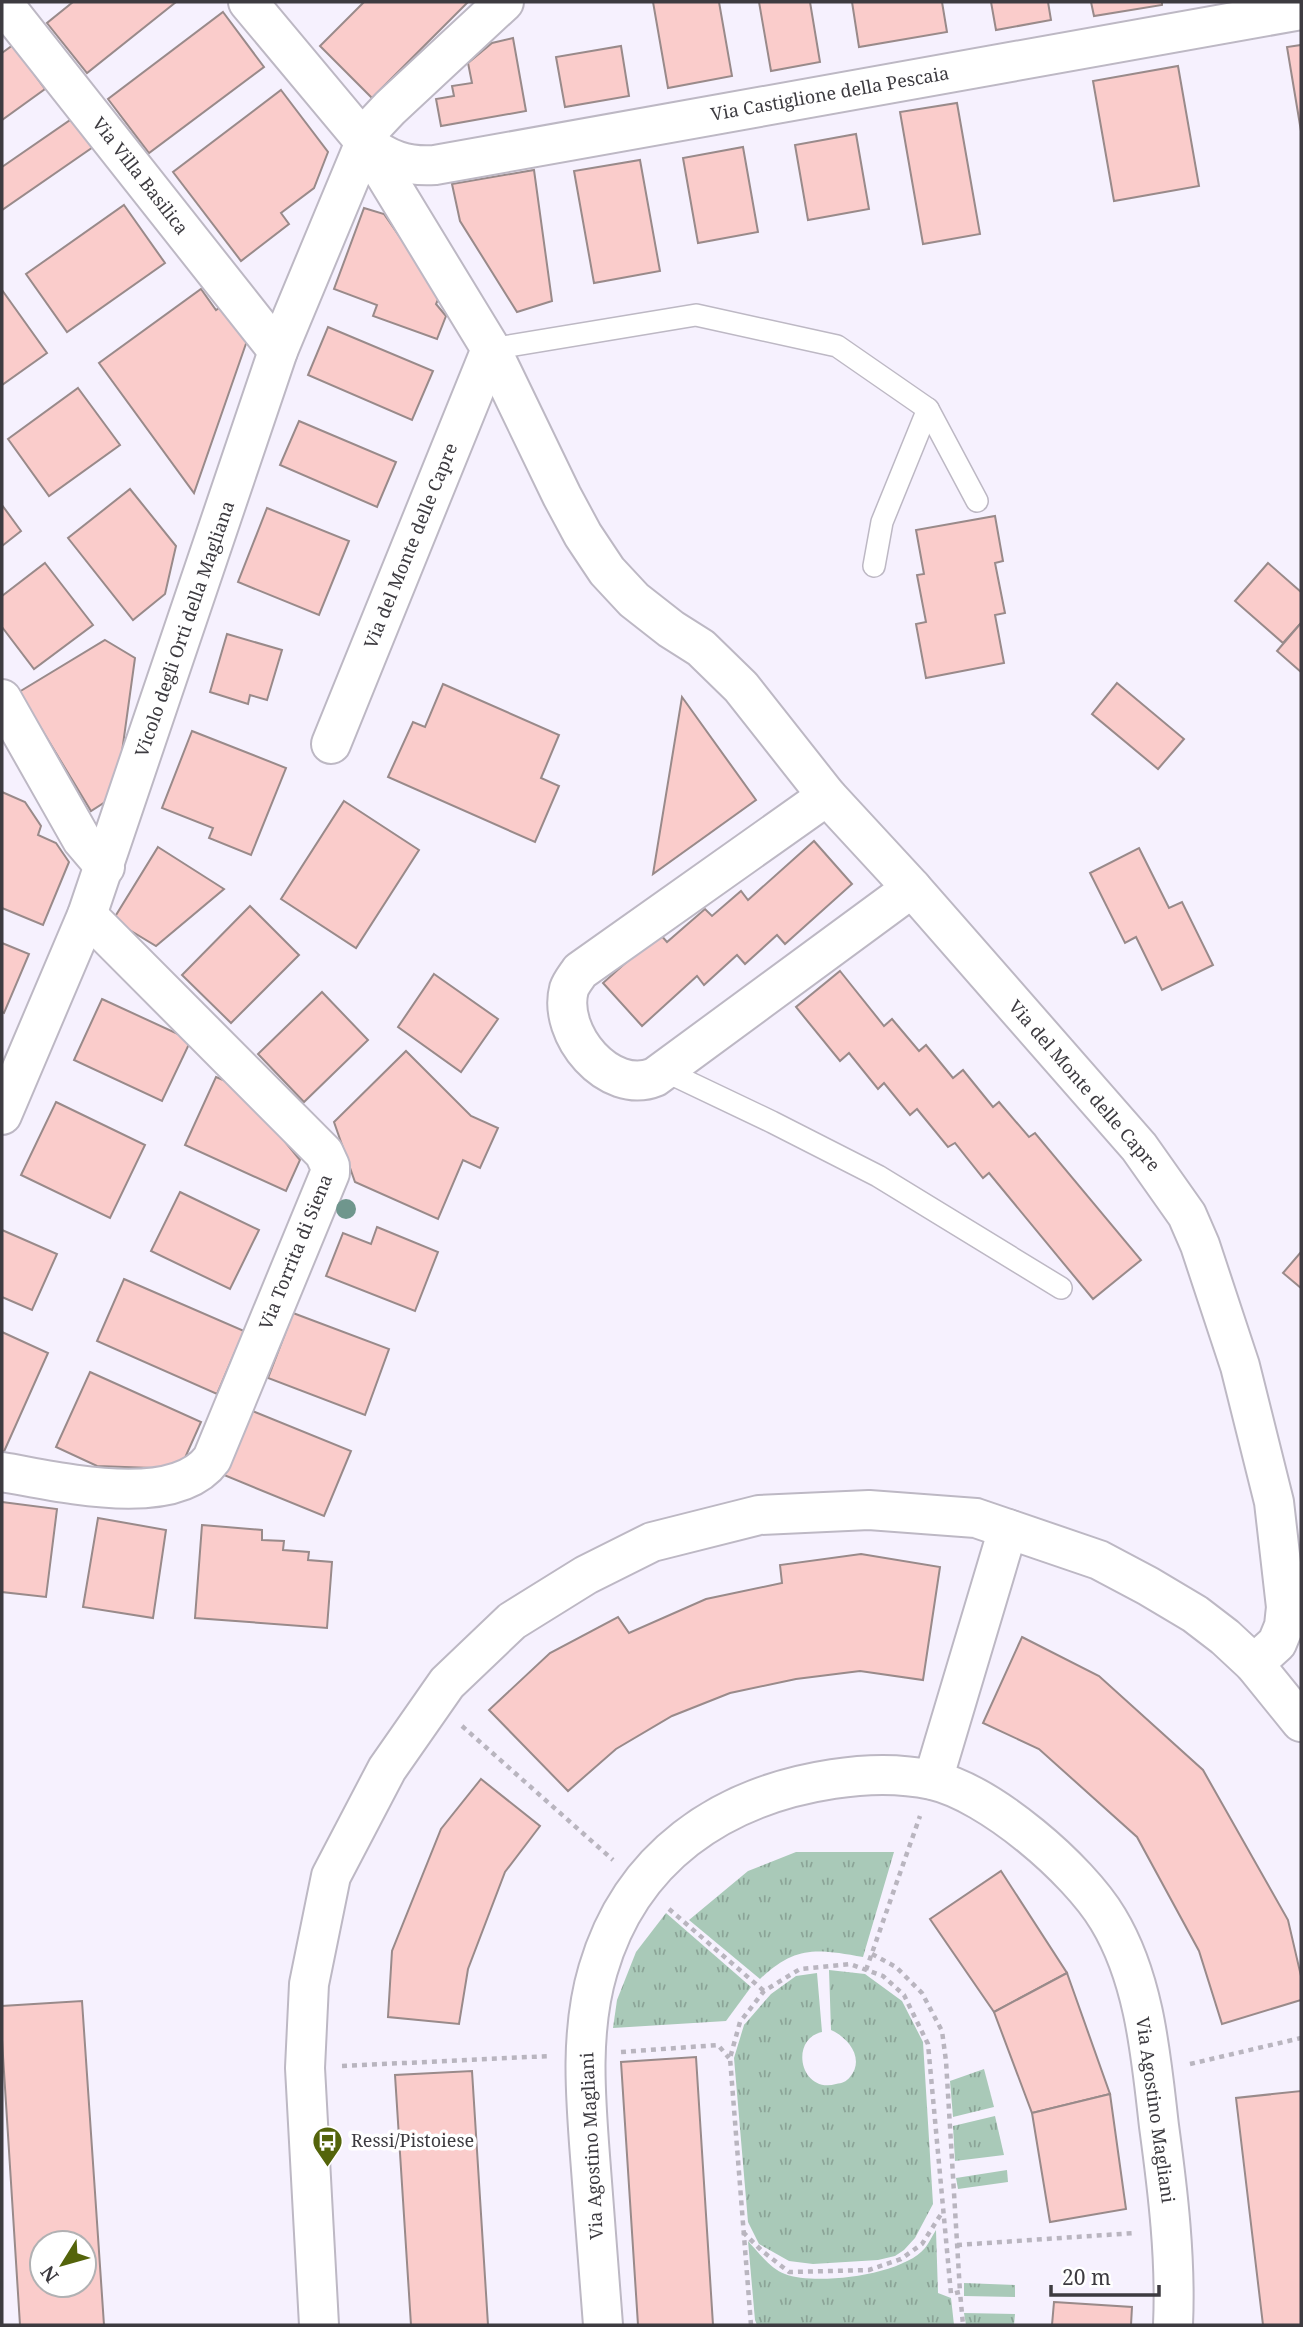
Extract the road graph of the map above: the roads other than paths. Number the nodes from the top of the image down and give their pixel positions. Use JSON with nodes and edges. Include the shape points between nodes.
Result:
{"nodes":[{"id":1,"x":2,"y":2,"type":"edge"},
{"id":2,"x":247,"y":2,"type":"edge"},
{"id":3,"x":504,"y":2,"type":"edge"},
{"id":4,"x":1301,"y":10,"type":"edge"},
{"id":5,"x":365,"y":142,"type":"junction"},
{"id":6,"x":491,"y":349,"type":"junction"},
{"id":7,"x":278,"y":351,"type":"junction"},
{"id":8,"x":928,"y":409,"type":"junction"},
{"id":9,"x":977,"y":501,"type":"dead end"},
{"id":10,"x":874,"y":566,"type":"dead end"},
{"id":11,"x":2,"y":699,"type":"edge"},
{"id":12,"x":331,"y":744,"type":"dead end"},
{"id":13,"x":827,"y":796,"type":"junction"},
{"id":14,"x":105,"y":867,"type":"junction"},
{"id":15,"x":912,"y":888,"type":"junction"},
{"id":16,"x":87,"y":915,"type":"junction"},
{"id":17,"x":665,"y":1071,"type":"junction"},
{"id":18,"x":2,"y":1115,"type":"edge"},
{"id":19,"x":1061,"y":1288,"type":"dead end"},
{"id":20,"x":2,"y":1472,"type":"edge"},
{"id":21,"x":1008,"y":1529,"type":"junction"},
{"id":22,"x":1254,"y":1664,"type":"junction"},
{"id":23,"x":1301,"y":1722,"type":"edge"},
{"id":24,"x":933,"y":1780,"type":"junction"},
{"id":25,"x":319,"y":2325,"type":"edge"},
{"id":26,"x":603,"y":2325,"type":"edge"},
{"id":27,"x":1172,"y":2325,"type":"edge"}],
"edges":[{"from":1,"to":7,"type":"street","name":"Via Villa Basilica"},
{"from":2,"to":5,"type":"street","name":"Via del Monte delle Capre"},
{"from":3,"to":5,"type":"street","name":"Vicolo degli Orti della Magliana","via":[[390,108]]},
{"from":4,"to":5,"type":"street","name":"Via Castiglione della Pescaia","via":[[435,165],[389,159]]},
{"from":5,"to":6,"type":"street","name":"Via del Monte delle Capre"},
{"from":5,"to":7,"type":"street","name":"Vicolo degli Orti della Magliana"},
{"from":6,"to":8,"type":"lane","via":[[696,315],[837,346]]},
{"from":6,"to":12,"type":"street","name":"Via del Monte delle Capre"},
{"from":6,"to":13,"type":"street","name":"Via del Monte delle Capre","via":[[562,496],[607,571],[634,600],[729,674]]},
{"from":7,"to":14,"type":"street","name":"Vicolo degli Orti della Magliana"},
{"from":8,"to":9,"type":"lane"},
{"from":8,"to":10,"type":"lane","via":[[882,523]]},
{"from":11,"to":14,"type":"street","via":[[82,840]]},
{"from":13,"to":15,"type":"street","name":"Via del Monte delle Capre"},
{"from":13,"to":17,"type":"street","via":[[580,971],[569,987],[570,1022],[580,1044],[599,1065],[610,1074],[638,1082]]},
{"from":14,"to":16,"type":"street","name":"Vicolo degli Orti della Magliana"},
{"from":15,"to":17,"type":"street"},
{"from":15,"to":22,"type":"street","name":"Via del Monte delle Capre","via":[[1139,1147],[1187,1215],[1240,1366],[1274,1502],[1286,1607],[1277,1643]]},
{"from":16,"to":18,"type":"street","name":"Vicolo degli Orti della Magliana"},
{"from":16,"to":20,"type":"street","name":"Via Torrita di Siena","via":[[324,1153],[330,1172],[204,1470],[178,1483],[145,1488]]},
{"from":17,"to":19,"type":"lane","via":[[878,1175]]},
{"from":21,"to":22,"type":"street","via":[[1099,1560],[1148,1586],[1195,1614]]},
{"from":21,"to":24,"type":"street"},
{"from":21,"to":25,"type":"street","via":[[976,1518],[869,1510],[759,1515],[652,1542],[586,1574],[512,1621],[447,1683],[387,1769],[331,1876],[309,1984],[305,2068]]},
{"from":22,"to":23,"type":"street"},
{"from":24,"to":26,"type":"street","name":"Via Agostino Magliani","via":[[848,1777],[791,1786],[733,1807],[663,1858],[623,1911],[598,1970],[586,2054]]},
{"from":24,"to":27,"type":"street","name":"Via Agostino Magliani","via":[[966,1793],[1034,1839],[1080,1882],[1115,1931],[1138,1997],[1153,2072],[1171,2231]]}]}
